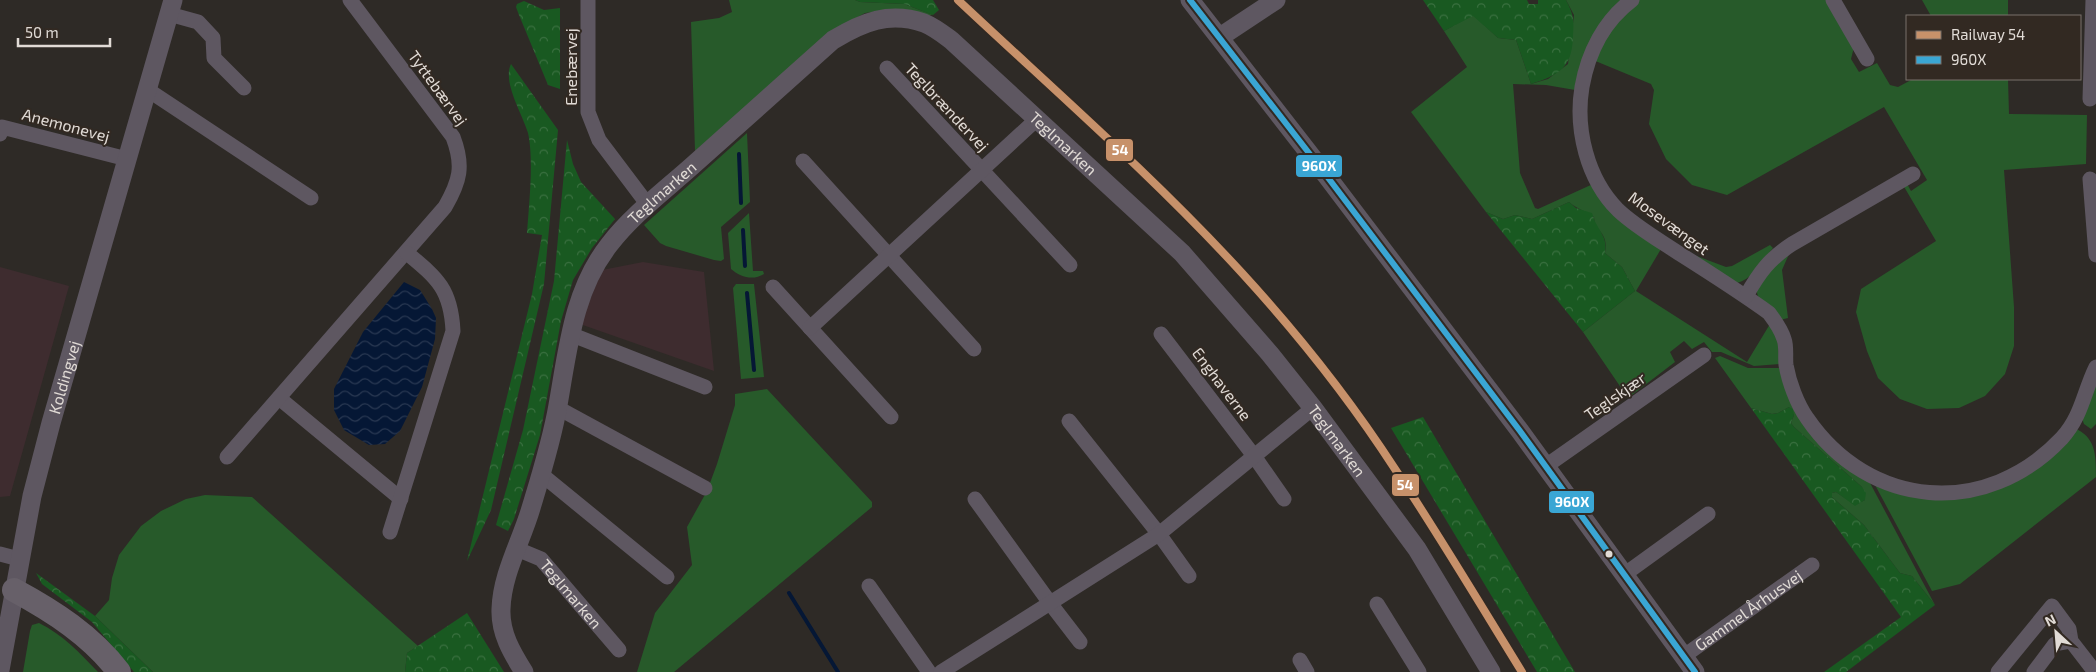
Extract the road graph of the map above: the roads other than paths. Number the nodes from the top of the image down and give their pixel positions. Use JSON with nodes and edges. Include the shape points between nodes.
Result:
{"nodes":[{"id":1,"x":350,"y":0,"type":"edge"},
{"id":2,"x":588,"y":0,"type":"edge"},
{"id":3,"x":1190,"y":0,"type":"edge"},
{"id":4,"x":1276,"y":0,"type":"edge"},
{"id":5,"x":1632,"y":0,"type":"edge"},
{"id":6,"x":1833,"y":0,"type":"edge"},
{"id":7,"x":2093,"y":0,"type":"edge"},
{"id":8,"x":171,"y":7,"type":"edge"},
{"id":9,"x":1220,"y":36,"type":"junction"},
{"id":10,"x":1867,"y":59,"type":"dead end"},
{"id":11,"x":887,"y":68,"type":"dead end"},
{"id":12,"x":244,"y":88,"type":"dead end"},
{"id":13,"x":148,"y":90,"type":"junction"},
{"id":14,"x":2090,"y":99,"type":"dead end"},
{"id":15,"x":1037,"y":120,"type":"junction"},
{"id":16,"x":0,"y":134,"type":"edge"},
{"id":17,"x":127,"y":160,"type":"junction"},
{"id":18,"x":803,"y":161,"type":"dead end"},
{"id":19,"x":982,"y":170,"type":"junction"},
{"id":20,"x":1912,"y":174,"type":"dead end"},
{"id":21,"x":2090,"y":179,"type":"dead end"},
{"id":22,"x":311,"y":198,"type":"dead end"},
{"id":23,"x":648,"y":205,"type":"junction"},
{"id":24,"x":406,"y":253,"type":"junction"},
{"id":25,"x":2096,"y":255,"type":"edge"},
{"id":26,"x":888,"y":256,"type":"junction"},
{"id":27,"x":1070,"y":265,"type":"dead end"},
{"id":28,"x":773,"y":287,"type":"dead end"},
{"id":29,"x":1746,"y":296,"type":"junction"},
{"id":30,"x":810,"y":328,"type":"junction"},
{"id":31,"x":570,"y":334,"type":"junction"},
{"id":32,"x":1162,"y":334,"type":"dead end"},
{"id":33,"x":974,"y":349,"type":"dead end"},
{"id":34,"x":1704,"y":355,"type":"dead end"},
{"id":35,"x":2096,"y":367,"type":"edge"},
{"id":36,"x":705,"y":387,"type":"dead end"},
{"id":37,"x":279,"y":398,"type":"junction"},
{"id":38,"x":558,"y":408,"type":"junction"},
{"id":39,"x":1313,"y":408,"type":"junction"},
{"id":40,"x":891,"y":417,"type":"dead end"},
{"id":41,"x":1070,"y":421,"type":"dead end"},
{"id":42,"x":1254,"y":456,"type":"junction"},
{"id":43,"x":227,"y":457,"type":"dead end"},
{"id":44,"x":1546,"y":466,"type":"junction"},
{"id":45,"x":541,"y":474,"type":"junction"},
{"id":46,"x":705,"y":488,"type":"dead end"},
{"id":47,"x":975,"y":498,"type":"dead end"},
{"id":48,"x":401,"y":499,"type":"junction"},
{"id":49,"x":1284,"y":499,"type":"dead end"},
{"id":50,"x":1708,"y":514,"type":"dead end"},
{"id":51,"x":390,"y":532,"type":"dead end"},
{"id":52,"x":1159,"y":534,"type":"junction"},
{"id":53,"x":517,"y":549,"type":"junction"},
{"id":54,"x":0,"y":554,"type":"edge"},
{"id":55,"x":19,"y":559,"type":"junction"},
{"id":56,"x":1812,"y":565,"type":"dead end"},
{"id":57,"x":1625,"y":574,"type":"junction"},
{"id":58,"x":1189,"y":576,"type":"dead end"},
{"id":59,"x":666,"y":577,"type":"dead end"},
{"id":60,"x":869,"y":586,"type":"dead end"},
{"id":61,"x":14,"y":590,"type":"junction"},
{"id":62,"x":1050,"y":603,"type":"junction"},
{"id":63,"x":1377,"y":604,"type":"dead end"},
{"id":64,"x":2071,"y":641,"type":"junction"},
{"id":65,"x":1080,"y":642,"type":"dead end"},
{"id":66,"x":619,"y":650,"type":"dead end"},
{"id":67,"x":1684,"y":656,"type":"junction"},
{"id":68,"x":0,"y":670,"type":"edge"},
{"id":69,"x":119,"y":672,"type":"edge"},
{"id":70,"x":524,"y":672,"type":"edge"},
{"id":71,"x":929,"y":672,"type":"edge"},
{"id":72,"x":941,"y":672,"type":"edge"},
{"id":73,"x":1419,"y":672,"type":"edge"},
{"id":74,"x":1491,"y":672,"type":"edge"},
{"id":75,"x":1695,"y":672,"type":"edge"},
{"id":76,"x":1998,"y":672,"type":"edge"},
{"id":77,"x":2034,"y":672,"type":"edge"},
{"id":78,"x":2095,"y":672,"type":"edge"}],
"edges":[{"from":1,"to":24,"type":"street","name":"Tyttebærvej","via":[[453,137],[458,151],[459,174],[455,190]]},
{"from":2,"to":23,"type":"street","name":"Enebærvej","via":[[588,112],[599,140]]},
{"from":3,"to":9,"type":"street","name":"Gammel Århusvej"},
{"from":4,"to":9,"type":"street"},
{"from":5,"to":29,"type":"street","name":"Mosevænget","via":[[1617,11],[1597,40],[1585,71],[1579,105],[1582,140],[1589,164],[1600,188],[1623,214]]},
{"from":6,"to":10,"type":"street"},
{"from":7,"to":14,"type":"street"},
{"from":8,"to":12,"type":"street","name":"Koldingvej","via":[[198,22],[212,38],[214,58]]},
{"from":8,"to":13,"type":"street","name":"Koldingvej"},
{"from":9,"to":44,"type":"street","name":"Gammel Århusvej"},
{"from":11,"to":19,"type":"street","name":"Teglbrændervej"},
{"from":13,"to":17,"type":"street","name":"Koldingvej"},
{"from":13,"to":22,"type":"street"},
{"from":15,"to":19,"type":"street","name":"Teglbrændervej"},
{"from":15,"to":23,"type":"street","name":"Teglmarken","via":[[951,40],[926,24],[903,18],[881,19],[858,25],[833,40]]},
{"from":15,"to":39,"type":"street","name":"Teglmarken","via":[[1182,253]]},
{"from":16,"to":17,"type":"street","name":"Anemonevej","via":[[2,127]]},
{"from":17,"to":55,"type":"street","name":"Koldingvej","via":[[51,423]]},
{"from":18,"to":26,"type":"street"},
{"from":19,"to":26,"type":"street","name":"Teglbrændervej"},
{"from":19,"to":27,"type":"street","name":"Teglbrændervej"},
{"from":20,"to":29,"type":"street","via":[[1776,255],[1761,270]]},
{"from":21,"to":25,"type":"street"},
{"from":23,"to":31,"type":"street","name":"Teglmarken","via":[[610,243],[593,268]]},
{"from":24,"to":37,"type":"street","name":"Tyttebærvej"},
{"from":24,"to":48,"type":"street","via":[[432,275],[448,297],[453,331]]},
{"from":26,"to":30,"type":"street","name":"Teglbrændervej"},
{"from":26,"to":33,"type":"street"},
{"from":28,"to":30,"type":"street"},
{"from":29,"to":35,"type":"street","name":"Mosevænget","via":[[1778,324],[1793,388],[1805,416],[1819,435],[1844,460],[1869,476],[1898,488],[1957,493],[1989,485],[2017,473],[2063,437],[2082,407]]},
{"from":30,"to":40,"type":"street"},
{"from":31,"to":36,"type":"street"},
{"from":31,"to":38,"type":"street","name":"Teglmarken"},
{"from":32,"to":42,"type":"street","name":"Enghaverne"},
{"from":34,"to":44,"type":"street","name":"Teglskjær"},
{"from":37,"to":43,"type":"street","name":"Tyttebærvej"},
{"from":37,"to":48,"type":"street"},
{"from":38,"to":45,"type":"street","name":"Teglmarken"},
{"from":38,"to":46,"type":"street"},
{"from":39,"to":42,"type":"street"},
{"from":39,"to":74,"type":"street","name":"Teglmarken","via":[[1417,549]]},
{"from":41,"to":52,"type":"street"},
{"from":42,"to":49,"type":"street","name":"Enghaverne"},
{"from":42,"to":52,"type":"street"},
{"from":44,"to":57,"type":"street","name":"Gammel Århusvej"},
{"from":45,"to":53,"type":"street","name":"Teglmarken"},
{"from":45,"to":59,"type":"street"},
{"from":47,"to":62,"type":"street"},
{"from":48,"to":51,"type":"street"},
{"from":50,"to":57,"type":"street"},
{"from":52,"to":58,"type":"street"},
{"from":52,"to":62,"type":"street"},
{"from":53,"to":66,"type":"street","name":"Teglmarken","via":[[541,560]]},
{"from":53,"to":70,"type":"street","name":"Teglmarken","via":[[503,587],[501,611],[503,631]]},
{"from":54,"to":55,"type":"street"},
{"from":55,"to":61,"type":"street","name":"Koldingvej"},
{"from":56,"to":67,"type":"street","name":"Gammel Århusvej"},
{"from":57,"to":67,"type":"street","name":"Gammel Århusvej"},
{"from":60,"to":71,"type":"street"},
{"from":61,"to":68,"type":"street","name":"Koldingvej"},
{"from":61,"to":69,"type":"main road","via":[[63,619]]},
{"from":62,"to":65,"type":"street"},
{"from":62,"to":72,"type":"street"},
{"from":63,"to":73,"type":"street"},
{"from":64,"to":76,"type":"street","via":[[2070,629],[2052,606]]},
{"from":64,"to":77,"type":"street","via":[[2056,644]]},
{"from":64,"to":78,"type":"street"},
{"from":67,"to":75,"type":"street","name":"Gammel Århusvej"}]}
